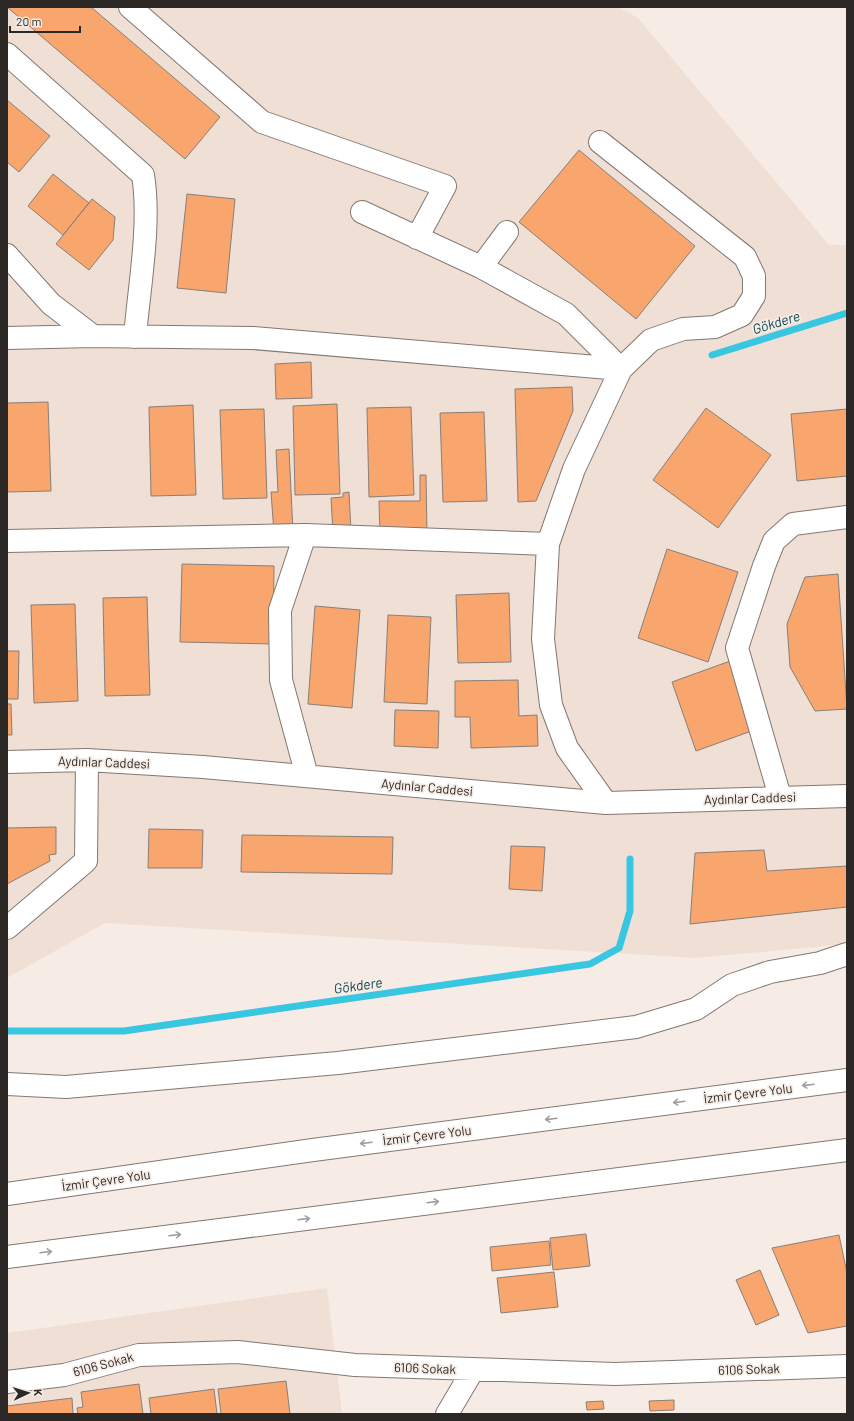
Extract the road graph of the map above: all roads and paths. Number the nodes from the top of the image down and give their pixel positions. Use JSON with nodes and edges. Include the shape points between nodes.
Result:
{"nodes":[{"id":1,"x":130,"y":7,"type":"edge"},
{"id":2,"x":7,"y":54,"type":"edge"},
{"id":3,"x":600,"y":142,"type":"dead end"},
{"id":4,"x":362,"y":212,"type":"dead end"},
{"id":5,"x":507,"y":232,"type":"dead end"},
{"id":6,"x":417,"y":238,"type":"junction"},
{"id":7,"x":7,"y":255,"type":"edge"},
{"id":8,"x":481,"y":267,"type":"junction"},
{"id":9,"x":94,"y":336,"type":"junction"},
{"id":10,"x":135,"y":337,"type":"junction"},
{"id":11,"x":7,"y":338,"type":"edge"},
{"id":12,"x":622,"y":369,"type":"junction"},
{"id":13,"x":847,"y":517,"type":"edge"},
{"id":14,"x":305,"y":535,"type":"junction"},
{"id":15,"x":7,"y":541,"type":"edge"},
{"id":16,"x":548,"y":544,"type":"junction"},
{"id":17,"x":87,"y":760,"type":"junction"},
{"id":18,"x":7,"y":762,"type":"edge"},
{"id":19,"x":307,"y":776,"type":"junction"},
{"id":20,"x":847,"y":796,"type":"edge"},
{"id":21,"x":780,"y":798,"type":"junction"},
{"id":22,"x":606,"y":803,"type":"junction"},
{"id":23,"x":7,"y":928,"type":"edge"},
{"id":24,"x":847,"y":954,"type":"edge"},
{"id":25,"x":847,"y":1080,"type":"edge"},
{"id":26,"x":7,"y":1084,"type":"edge"},
{"id":27,"x":847,"y":1150,"type":"edge"},
{"id":28,"x":7,"y":1194,"type":"edge"},
{"id":29,"x":7,"y":1256,"type":"edge"},
{"id":30,"x":847,"y":1366,"type":"edge"},
{"id":31,"x":473,"y":1370,"type":"junction"},
{"id":32,"x":7,"y":1382,"type":"edge"},
{"id":33,"x":447,"y":1414,"type":"edge"}],
"edges":[{"from":1,"to":6,"type":"main road","via":[[262,122],[445,186]]},
{"from":2,"to":10,"type":"main road","via":[[143,175],[146,218]]},
{"from":3,"to":12,"type":"main road","via":[[745,257],[754,276],[754,296],[742,315],[715,327],[683,329],[651,340]]},
{"from":4,"to":6,"type":"main road"},
{"from":5,"to":8,"type":"main road"},
{"from":6,"to":8,"type":"main road"},
{"from":7,"to":9,"type":"main road","via":[[51,304]]},
{"from":8,"to":12,"type":"main road","via":[[566,314]]},
{"from":9,"to":10,"type":"main road"},
{"from":9,"to":11,"type":"main road"},
{"from":10,"to":12,"type":"main road","via":[[253,338]]},
{"from":12,"to":16,"type":"main road","via":[[574,469]]},
{"from":13,"to":21,"type":"main road","via":[[793,524],[774,541],[738,648]]},
{"from":14,"to":15,"type":"main road"},
{"from":14,"to":16,"type":"main road"},
{"from":14,"to":19,"type":"main road","via":[[280,610],[281,680]]},
{"from":16,"to":22,"type":"main road","via":[[543,639],[551,706],[567,748]]},
{"from":17,"to":18,"type":"main road","name":"Aydınlar Caddesi"},
{"from":17,"to":19,"type":"main road","name":"Aydınlar Caddesi"},
{"from":17,"to":23,"type":"main road","via":[[86,861]]},
{"from":19,"to":22,"type":"main road","name":"Aydınlar Caddesi"},
{"from":20,"to":21,"type":"main road","name":"Aydınlar Caddesi"},
{"from":21,"to":22,"type":"main road","name":"Aydınlar Caddesi"},
{"from":24,"to":26,"type":"main road","via":[[820,963],[770,972],[732,985],[696,1009],[636,1026],[338,1063],[66,1087]]},
{"from":25,"to":28,"type":"main road","name":"İzmir Çevre Yolu","one_way":true,"via":[[313,1150]]},
{"from":29,"to":27,"type":"main road","one_way":true},
{"from":30,"to":31,"type":"main road","name":"6106 Sokak","via":[[615,1374]]},
{"from":31,"to":32,"type":"main road","name":"6106 Sokak","via":[[355,1365],[238,1352],[140,1355],[64,1375]]},
{"from":31,"to":33,"type":"main road"}]}
